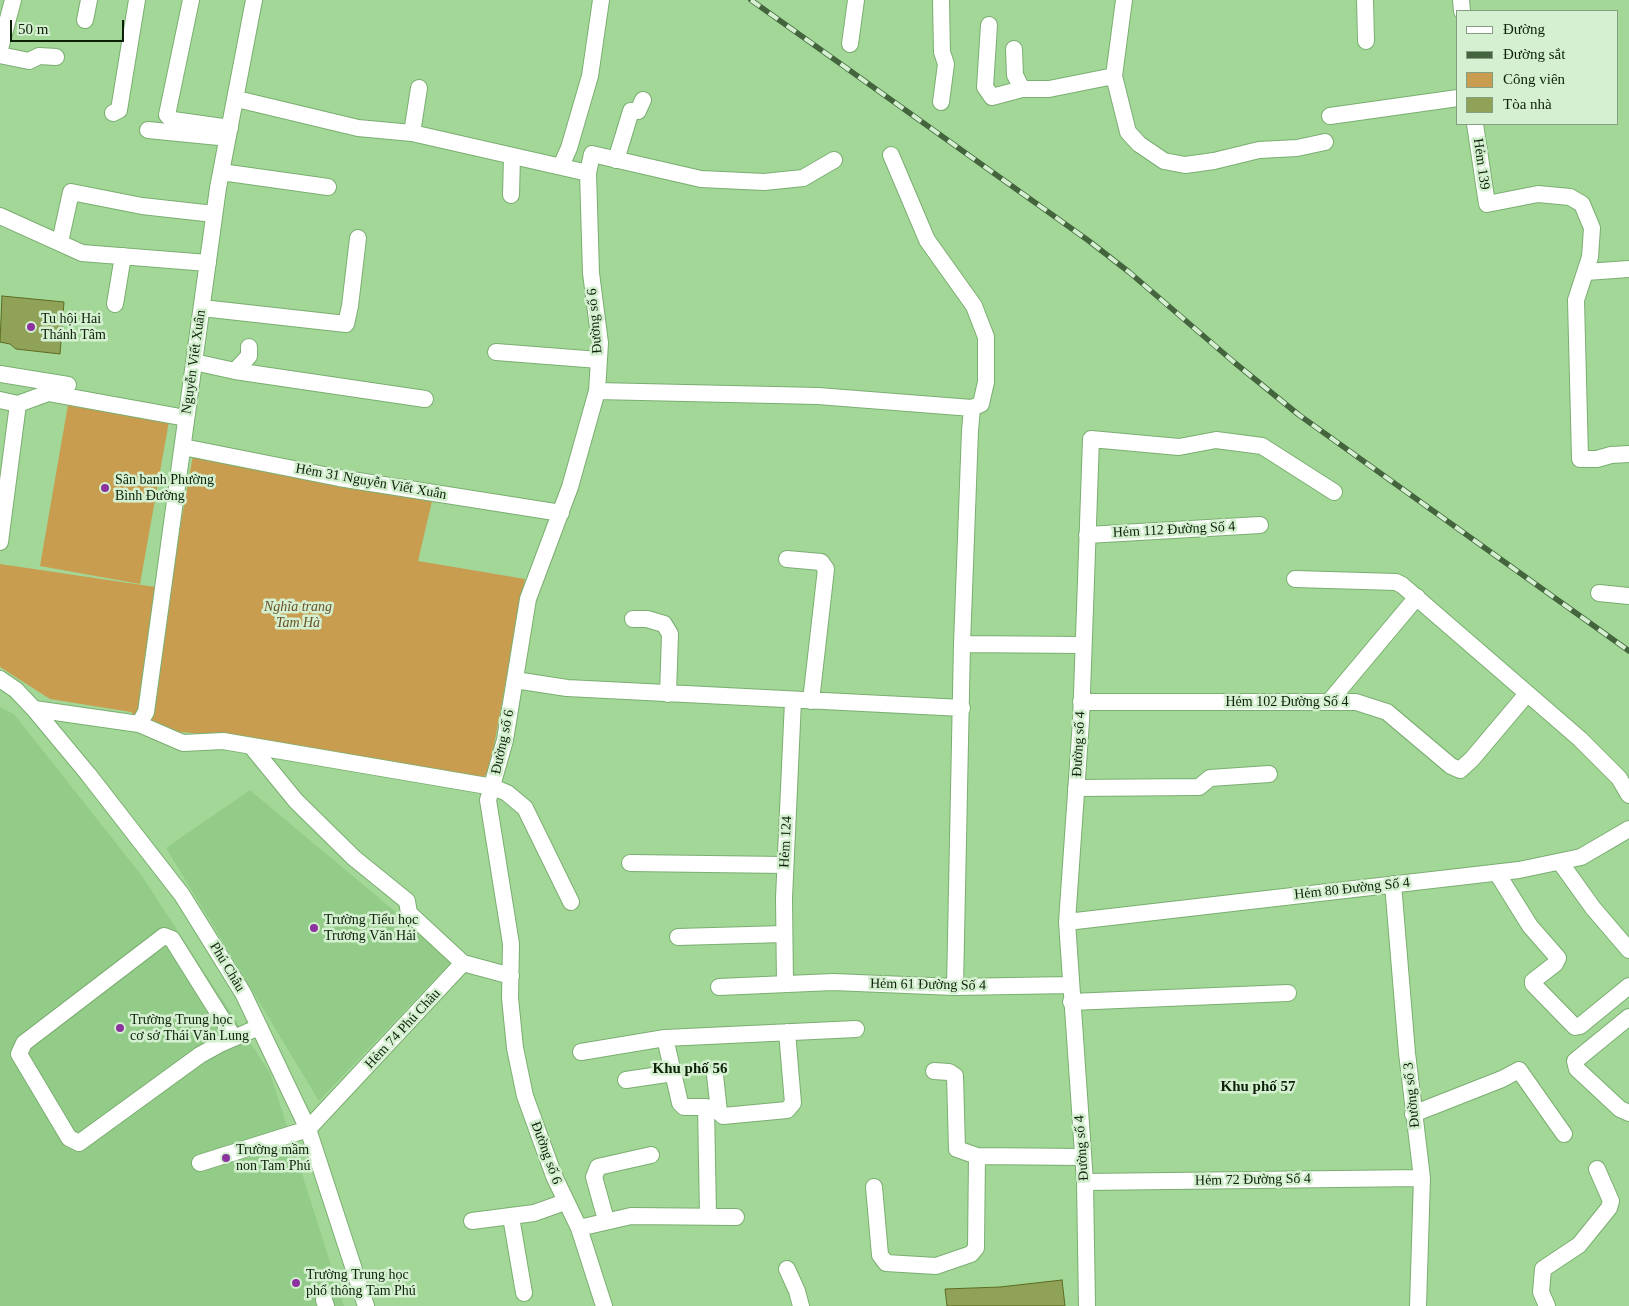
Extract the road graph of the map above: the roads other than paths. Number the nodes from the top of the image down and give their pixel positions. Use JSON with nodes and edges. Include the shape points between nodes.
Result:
{"nodes":[{"id":1,"x":13,"y":0,"type":"edge"},
{"id":2,"x":89,"y":0,"type":"edge"},
{"id":3,"x":137,"y":0,"type":"edge"},
{"id":4,"x":191,"y":0,"type":"edge"},
{"id":5,"x":254,"y":0,"type":"edge"},
{"id":6,"x":602,"y":0,"type":"edge"},
{"id":7,"x":856,"y":0,"type":"edge"},
{"id":8,"x":941,"y":0,"type":"edge"},
{"id":9,"x":1124,"y":0,"type":"edge"},
{"id":10,"x":1365,"y":0,"type":"edge"},
{"id":11,"x":85,"y":20,"type":"dead end"},
{"id":12,"x":989,"y":25,"type":"dead end"},
{"id":13,"x":1366,"y":41,"type":"dead end"},
{"id":14,"x":850,"y":44,"type":"dead end"},
{"id":15,"x":1014,"y":49,"type":"dead end"},
{"id":16,"x":0,"y":50,"type":"edge"},
{"id":17,"x":0,"y":54,"type":"edge"},
{"id":18,"x":56,"y":57,"type":"dead end"},
{"id":19,"x":1114,"y":76,"type":"junction"},
{"id":20,"x":419,"y":88,"type":"dead end"},
{"id":21,"x":1022,"y":88,"type":"junction"},
{"id":22,"x":1456,"y":98,"type":"edge"},
{"id":23,"x":237,"y":99,"type":"junction"},
{"id":24,"x":643,"y":100,"type":"dead end"},
{"id":25,"x":941,"y":102,"type":"dead end"},
{"id":26,"x":113,"y":113,"type":"dead end"},
{"id":27,"x":1330,"y":116,"type":"dead end"},
{"id":28,"x":1476,"y":125,"type":"edge"},
{"id":29,"x":148,"y":130,"type":"dead end"},
{"id":30,"x":229,"y":133,"type":"junction"},
{"id":31,"x":412,"y":133,"type":"junction"},
{"id":32,"x":1324,"y":142,"type":"dead end"},
{"id":33,"x":891,"y":156,"type":"dead end"},
{"id":34,"x":512,"y":157,"type":"junction"},
{"id":35,"x":616,"y":160,"type":"junction"},
{"id":36,"x":834,"y":160,"type":"dead end"},
{"id":37,"x":561,"y":166,"type":"junction"},
{"id":38,"x":221,"y":172,"type":"junction"},
{"id":39,"x":588,"y":173,"type":"junction"},
{"id":40,"x":328,"y":187,"type":"dead end"},
{"id":41,"x":511,"y":195,"type":"dead end"},
{"id":42,"x":214,"y":214,"type":"junction"},
{"id":43,"x":0,"y":216,"type":"edge"},
{"id":44,"x":358,"y":238,"type":"dead end"},
{"id":45,"x":60,"y":242,"type":"junction"},
{"id":46,"x":123,"y":256,"type":"junction"},
{"id":47,"x":208,"y":263,"type":"junction"},
{"id":48,"x":1629,"y":269,"type":"edge"},
{"id":49,"x":1586,"y":272,"type":"junction"},
{"id":50,"x":115,"y":304,"type":"dead end"},
{"id":51,"x":202,"y":308,"type":"junction"},
{"id":52,"x":249,"y":347,"type":"dead end"},
{"id":53,"x":496,"y":352,"type":"dead end"},
{"id":54,"x":599,"y":360,"type":"junction"},
{"id":55,"x":194,"y":362,"type":"junction"},
{"id":56,"x":235,"y":371,"type":"junction"},
{"id":57,"x":0,"y":374,"type":"edge"},
{"id":58,"x":597,"y":391,"type":"junction"},
{"id":59,"x":425,"y":399,"type":"dead end"},
{"id":60,"x":0,"y":400,"type":"edge"},
{"id":61,"x":18,"y":404,"type":"junction"},
{"id":62,"x":972,"y":408,"type":"junction"},
{"id":63,"x":187,"y":413,"type":"junction"},
{"id":64,"x":183,"y":447,"type":"junction"},
{"id":65,"x":1629,"y":454,"type":"edge"},
{"id":66,"x":1334,"y":492,"type":"dead end"},
{"id":67,"x":561,"y":513,"type":"junction"},
{"id":68,"x":1260,"y":525,"type":"dead end"},
{"id":69,"x":1087,"y":535,"type":"junction"},
{"id":70,"x":0,"y":542,"type":"edge"},
{"id":71,"x":787,"y":559,"type":"dead end"},
{"id":72,"x":1295,"y":579,"type":"dead end"},
{"id":73,"x":1599,"y":593,"type":"dead end"},
{"id":74,"x":1629,"y":596,"type":"edge"},
{"id":75,"x":1417,"y":598,"type":"junction"},
{"id":76,"x":633,"y":619,"type":"dead end"},
{"id":77,"x":962,"y":644,"type":"junction"},
{"id":78,"x":1082,"y":645,"type":"junction"},
{"id":79,"x":0,"y":679,"type":"edge"},
{"id":80,"x":515,"y":680,"type":"junction"},
{"id":81,"x":668,"y":694,"type":"junction"},
{"id":82,"x":1526,"y":695,"type":"junction"},
{"id":83,"x":793,"y":701,"type":"junction"},
{"id":84,"x":811,"y":701,"type":"junction"},
{"id":85,"x":1081,"y":702,"type":"junction"},
{"id":86,"x":1329,"y":702,"type":"junction"},
{"id":87,"x":962,"y":708,"type":"junction"},
{"id":88,"x":34,"y":709,"type":"junction"},
{"id":89,"x":139,"y":724,"type":"junction"},
{"id":90,"x":251,"y":746,"type":"junction"},
{"id":91,"x":1269,"y":774,"type":"dead end"},
{"id":92,"x":493,"y":787,"type":"junction"},
{"id":93,"x":1076,"y":788,"type":"junction"},
{"id":94,"x":1629,"y":795,"type":"edge"},
{"id":95,"x":1629,"y":829,"type":"edge"},
{"id":96,"x":1560,"y":862,"type":"junction"},
{"id":97,"x":630,"y":863,"type":"dead end"},
{"id":98,"x":785,"y":865,"type":"junction"},
{"id":99,"x":1497,"y":873,"type":"junction"},
{"id":100,"x":1393,"y":884,"type":"junction"},
{"id":101,"x":572,"y":902,"type":"dead end"},
{"id":102,"x":1067,"y":922,"type":"junction"},
{"id":103,"x":784,"y":934,"type":"junction"},
{"id":104,"x":678,"y":936,"type":"dead end"},
{"id":105,"x":1629,"y":950,"type":"edge"},
{"id":106,"x":463,"y":963,"type":"junction"},
{"id":107,"x":510,"y":976,"type":"junction"},
{"id":108,"x":785,"y":984,"type":"junction"},
{"id":109,"x":1070,"y":985,"type":"junction"},
{"id":110,"x":1629,"y":986,"type":"edge"},
{"id":111,"x":719,"y":987,"type":"dead end"},
{"id":112,"x":955,"y":987,"type":"junction"},
{"id":113,"x":1288,"y":992,"type":"dead end"},
{"id":114,"x":1071,"y":1002,"type":"junction"},
{"id":115,"x":1629,"y":1017,"type":"edge"},
{"id":116,"x":259,"y":1027,"type":"junction"},
{"id":117,"x":856,"y":1029,"type":"dead end"},
{"id":118,"x":787,"y":1032,"type":"junction"},
{"id":119,"x":234,"y":1038,"type":"junction"},
{"id":120,"x":665,"y":1038,"type":"junction"},
{"id":121,"x":581,"y":1052,"type":"dead end"},
{"id":122,"x":934,"y":1071,"type":"dead end"},
{"id":123,"x":674,"y":1073,"type":"junction"},
{"id":124,"x":715,"y":1075,"type":"dead end"},
{"id":125,"x":626,"y":1080,"type":"dead end"},
{"id":126,"x":1629,"y":1113,"type":"edge"},
{"id":127,"x":1414,"y":1114,"type":"junction"},
{"id":128,"x":308,"y":1129,"type":"junction"},
{"id":129,"x":1564,"y":1134,"type":"dead end"},
{"id":130,"x":651,"y":1155,"type":"dead end"},
{"id":131,"x":977,"y":1156,"type":"junction"},
{"id":132,"x":1083,"y":1157,"type":"junction"},
{"id":133,"x":200,"y":1163,"type":"dead end"},
{"id":134,"x":1597,"y":1169,"type":"dead end"},
{"id":135,"x":1422,"y":1178,"type":"junction"},
{"id":136,"x":1085,"y":1182,"type":"junction"},
{"id":137,"x":874,"y":1187,"type":"dead end"},
{"id":138,"x":565,"y":1202,"type":"junction"},
{"id":139,"x":708,"y":1215,"type":"junction"},
{"id":140,"x":511,"y":1217,"type":"junction"},
{"id":141,"x":736,"y":1217,"type":"dead end"},
{"id":142,"x":606,"y":1220,"type":"junction"},
{"id":143,"x":472,"y":1221,"type":"dead end"},
{"id":144,"x":579,"y":1228,"type":"junction"},
{"id":145,"x":787,"y":1269,"type":"dead end"},
{"id":146,"x":524,"y":1293,"type":"dead end"},
{"id":147,"x":366,"y":1306,"type":"edge"},
{"id":148,"x":604,"y":1306,"type":"edge"},
{"id":149,"x":801,"y":1306,"type":"edge"},
{"id":150,"x":1087,"y":1306,"type":"edge"},
{"id":151,"x":1418,"y":1306,"type":"edge"},
{"id":152,"x":1547,"y":1306,"type":"edge"}],
"edges":[{"from":1,"to":16,"type":"street"},
{"from":2,"to":11,"type":"street"},
{"from":3,"to":26,"type":"street","via":[[119,110]]},
{"from":4,"to":30,"type":"street","via":[[167,115],[173,120]]},
{"from":5,"to":23,"type":"street","name":"Nguyễn Viết Xuân"},
{"from":6,"to":37,"type":"street","via":[[590,76]]},
{"from":7,"to":14,"type":"street"},
{"from":8,"to":25,"type":"street","via":[[942,52],[946,64]]},
{"from":9,"to":19,"type":"street"},
{"from":10,"to":13,"type":"street"},
{"from":12,"to":21,"type":"street","via":[[985,87],[992,97]]},
{"from":15,"to":21,"type":"street","via":[[1015,75]]},
{"from":17,"to":18,"type":"street","via":[[29,60],[39,56]]},
{"from":19,"to":21,"type":"street","via":[[1049,89]]},
{"from":19,"to":32,"type":"street","via":[[1128,132],[1164,161],[1186,165],[1259,150],[1297,148]]},
{"from":20,"to":31,"type":"street"},
{"from":22,"to":27,"type":"street"},
{"from":23,"to":30,"type":"street","name":"Nguyễn Viết Xuân"},
{"from":23,"to":31,"type":"street","via":[[358,128]]},
{"from":24,"to":35,"type":"street","via":[[638,111],[631,111]]},
{"from":28,"to":49,"type":"street","name":"Hẻm 139","via":[[1487,204],[1538,194],[1570,198],[1582,204],[1592,228]]},
{"from":29,"to":30,"type":"street"},
{"from":30,"to":38,"type":"street","name":"Nguyễn Viết Xuân"},
{"from":31,"to":34,"type":"street"},
{"from":33,"to":62,"type":"street","via":[[927,240],[974,306],[986,337],[986,382],[981,404]]},
{"from":34,"to":37,"type":"street"},
{"from":34,"to":41,"type":"street"},
{"from":35,"to":36,"type":"street","via":[[701,179],[764,182],[803,178]]},
{"from":35,"to":39,"type":"street","via":[[592,154]]},
{"from":37,"to":39,"type":"street"},
{"from":38,"to":40,"type":"street"},
{"from":38,"to":42,"type":"street","name":"Nguyễn Viết Xuân"},
{"from":39,"to":54,"type":"street","name":"Đường số 6","via":[[591,273],[600,343]]},
{"from":42,"to":45,"type":"street","via":[[142,206],[71,192]]},
{"from":42,"to":47,"type":"street","name":"Nguyễn Viết Xuân"},
{"from":43,"to":45,"type":"street"},
{"from":44,"to":51,"type":"street","via":[[346,324]]},
{"from":45,"to":46,"type":"street","via":[[82,253]]},
{"from":46,"to":47,"type":"street"},
{"from":46,"to":50,"type":"street"},
{"from":47,"to":51,"type":"street","name":"Nguyễn Viết Xuân"},
{"from":48,"to":49,"type":"street"},
{"from":49,"to":65,"type":"street","via":[[1576,300],[1580,459]]},
{"from":51,"to":55,"type":"street","name":"Nguyễn Viết Xuân"},
{"from":52,"to":56,"type":"street","via":[[249,356]]},
{"from":53,"to":54,"type":"street"},
{"from":54,"to":58,"type":"street","name":"Đường số 6"},
{"from":55,"to":56,"type":"street"},
{"from":55,"to":63,"type":"street","name":"Nguyễn Viết Xuân"},
{"from":56,"to":59,"type":"street"},
{"from":57,"to":63,"type":"street"},
{"from":58,"to":62,"type":"street","via":[[818,396]]},
{"from":58,"to":67,"type":"street","name":"Đường số 6"},
{"from":60,"to":61,"type":"street"},
{"from":61,"to":63,"type":"street","via":[[48,393]]},
{"from":61,"to":70,"type":"street"},
{"from":62,"to":77,"type":"street"},
{"from":63,"to":64,"type":"street","name":"Nguyễn Viết Xuân"},
{"from":64,"to":67,"type":"street","name":"Hẻm 31 Nguyễn Viết Xuân","via":[[339,478]]},
{"from":64,"to":89,"type":"street","name":"Nguyễn Viết Xuân","via":[[146,712]]},
{"from":66,"to":69,"type":"street","name":"Đường số 4","via":[[1262,446],[1216,440],[1178,447],[1091,439]]},
{"from":67,"to":80,"type":"street","name":"Đường số 6","via":[[528,599]]},
{"from":68,"to":69,"type":"street","name":"Hẻm 112 Đường Số 4"},
{"from":69,"to":78,"type":"street","name":"Đường số 4"},
{"from":71,"to":84,"type":"street","via":[[822,562],[826,569]]},
{"from":72,"to":75,"type":"street","via":[[1396,582]]},
{"from":73,"to":74,"type":"street"},
{"from":75,"to":82,"type":"street"},
{"from":75,"to":86,"type":"street"},
{"from":76,"to":81,"type":"street","via":[[664,624],[670,634]]},
{"from":77,"to":78,"type":"street"},
{"from":77,"to":87,"type":"street"},
{"from":78,"to":85,"type":"street","name":"Đường số 4"},
{"from":79,"to":88,"type":"street","name":"Phú Châu"},
{"from":80,"to":81,"type":"street","via":[[567,688]]},
{"from":80,"to":92,"type":"street","name":"Đường số 6"},
{"from":81,"to":83,"type":"street"},
{"from":82,"to":86,"type":"street","name":"Hẻm 102 Đường Số 4","via":[[1460,770],[1387,712],[1356,702]]},
{"from":82,"to":94,"type":"street","via":[[1580,739],[1619,778]]},
{"from":83,"to":84,"type":"street"},
{"from":83,"to":98,"type":"street","name":"Hẻm 124"},
{"from":84,"to":87,"type":"street"},
{"from":85,"to":86,"type":"street","name":"Hẻm 102 Đường Số 4"},
{"from":85,"to":93,"type":"street","name":"Đường số 4"},
{"from":87,"to":112,"type":"street"},
{"from":88,"to":89,"type":"street"},
{"from":88,"to":116,"type":"street","name":"Phú Châu","via":[[182,894],[243,993]]},
{"from":89,"to":90,"type":"street","via":[[183,743],[223,741]]},
{"from":90,"to":92,"type":"street"},
{"from":90,"to":106,"type":"street","via":[[296,801],[354,858],[407,901],[409,913]]},
{"from":91,"to":93,"type":"street","via":[[1210,778],[1199,787]]},
{"from":92,"to":101,"type":"street","via":[[526,808]]},
{"from":92,"to":107,"type":"street","name":"Đường số 6","via":[[488,800],[511,944]]},
{"from":93,"to":102,"type":"street","name":"Đường số 4"},
{"from":95,"to":96,"type":"street","name":"Hẻm 80 Đường Số 4","via":[[1581,857]]},
{"from":96,"to":99,"type":"street","name":"Hẻm 80 Đường Số 4"},
{"from":96,"to":105,"type":"street"},
{"from":97,"to":98,"type":"street"},
{"from":98,"to":103,"type":"street","name":"Hẻm 124"},
{"from":99,"to":100,"type":"street","name":"Hẻm 80 Đường Số 4"},
{"from":99,"to":110,"type":"street","via":[[1530,926],[1558,958],[1533,984],[1575,1027]]},
{"from":100,"to":102,"type":"street","name":"Hẻm 80 Đường Số 4"},
{"from":100,"to":127,"type":"street","name":"Đường số 3"},
{"from":102,"to":109,"type":"street","name":"Đường số 4"},
{"from":103,"to":104,"type":"street"},
{"from":103,"to":108,"type":"street","name":"Hẻm 124"},
{"from":106,"to":107,"type":"street"},
{"from":106,"to":128,"type":"street","name":"Hẻm 74 Phú Châu"},
{"from":107,"to":138,"type":"street","name":"Đường số 6","via":[[515,1048],[525,1096]]},
{"from":108,"to":111,"type":"street","name":"Hẻm 61 Đường Số 4"},
{"from":108,"to":112,"type":"street","name":"Hẻm 61 Đường Số 4","via":[[833,982]]},
{"from":109,"to":112,"type":"street","name":"Hẻm 61 Đường Số 4"},
{"from":109,"to":114,"type":"street","name":"Đường số 4"},
{"from":113,"to":114,"type":"street"},
{"from":114,"to":132,"type":"street","name":"Đường số 4"},
{"from":115,"to":126,"type":"street","via":[[1575,1062],[1577,1068],[1620,1109]]},
{"from":116,"to":119,"type":"street"},
{"from":116,"to":128,"type":"street","name":"Phú Châu"},
{"from":117,"to":118,"type":"street"},
{"from":118,"to":120,"type":"street"},
{"from":118,"to":124,"type":"street","via":[[793,1103],[788,1110],[723,1116],[718,1112]]},
{"from":119,"to":119,"type":"street","via":[[200,1055],[79,1143],[69,1138],[19,1054],[24,1043],[164,936],[172,939]]},
{"from":120,"to":121,"type":"street"},
{"from":120,"to":123,"type":"street"},
{"from":122,"to":131,"type":"street","via":[[956,1076],[958,1149]]},
{"from":123,"to":125,"type":"street"},
{"from":123,"to":139,"type":"street","via":[[682,1106],[706,1107]]},
{"from":127,"to":129,"type":"street","via":[[1518,1070]]},
{"from":127,"to":135,"type":"street","name":"Đường số 3"},
{"from":128,"to":133,"type":"street"},
{"from":128,"to":147,"type":"street","name":"Phú Châu"},
{"from":130,"to":142,"type":"street","via":[[598,1167],[594,1177]]},
{"from":131,"to":132,"type":"street"},
{"from":131,"to":137,"type":"street","via":[[976,1248],[971,1254],[936,1266],[886,1263],[880,1255]]},
{"from":132,"to":136,"type":"street","name":"Đường số 4"},
{"from":134,"to":152,"type":"street","via":[[1611,1202],[1609,1208],[1584,1240],[1543,1269],[1541,1292]]},
{"from":135,"to":136,"type":"street","name":"Hẻm 72 Đường Số 4"},
{"from":135,"to":151,"type":"street","name":"Đường số 3"},
{"from":136,"to":150,"type":"street","name":"Đường số 4"},
{"from":138,"to":140,"type":"street"},
{"from":138,"to":144,"type":"street","name":"Đường số 6"},
{"from":139,"to":141,"type":"street"},
{"from":139,"to":142,"type":"street","via":[[631,1216]]},
{"from":140,"to":143,"type":"street"},
{"from":140,"to":146,"type":"street"},
{"from":142,"to":144,"type":"street"},
{"from":144,"to":148,"type":"street","name":"Đường số 6"},
{"from":145,"to":149,"type":"street","via":[[798,1291]]}]}
